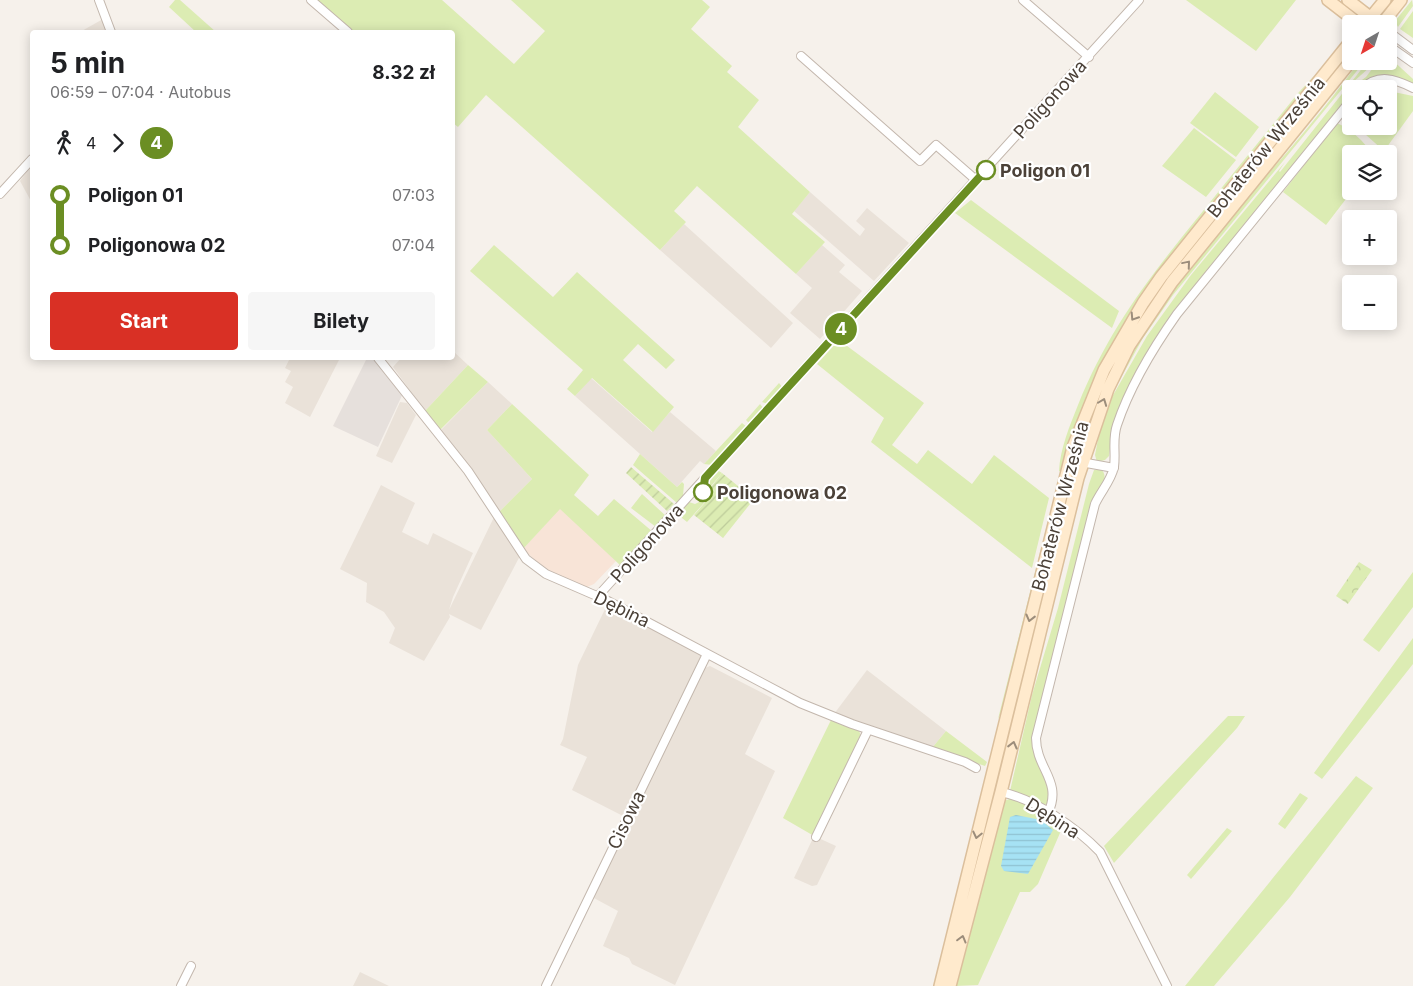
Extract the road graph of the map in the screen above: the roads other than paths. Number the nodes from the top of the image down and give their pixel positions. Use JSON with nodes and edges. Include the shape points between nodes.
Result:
{"nodes":[{"id":1,"x":99,"y":0,"type":"edge"},
{"id":2,"x":311,"y":0,"type":"edge"},
{"id":3,"x":1024,"y":0,"type":"edge"},
{"id":4,"x":1328,"y":0,"type":"edge"},
{"id":5,"x":1348,"y":0,"type":"edge"},
{"id":6,"x":1385,"y":0,"type":"edge"},
{"id":7,"x":1401,"y":0,"type":"edge"},
{"id":8,"x":1134,"y":2,"type":"edge"},
{"id":9,"x":1347,"y":15,"type":"edge"},
{"id":10,"x":1366,"y":15,"type":"edge"},
{"id":11,"x":1378,"y":15,"type":"edge"},
{"id":12,"x":1383,"y":15,"type":"edge"},
{"id":13,"x":110,"y":30,"type":"edge"},
{"id":14,"x":346,"y":30,"type":"edge"},
{"id":15,"x":1398,"y":39,"type":"edge"},
{"id":16,"x":1413,"y":50,"type":"edge"},
{"id":17,"x":1342,"y":52,"type":"edge"},
{"id":18,"x":1398,"y":52,"type":"edge"},
{"id":19,"x":801,"y":56,"type":"dead end"},
{"id":20,"x":1089,"y":57,"type":"junction"},
{"id":21,"x":1413,"y":63,"type":"edge"},
{"id":22,"x":1344,"y":70,"type":"edge"},
{"id":23,"x":1377,"y":80,"type":"edge"},
{"id":24,"x":1395,"y":80,"type":"edge"},
{"id":25,"x":1397,"y":81,"type":"edge"},
{"id":26,"x":1413,"y":88,"type":"edge"},
{"id":27,"x":1342,"y":111,"type":"edge"},
{"id":28,"x":30,"y":161,"type":"edge"},
{"id":29,"x":976,"y":180,"type":"junction"},
{"id":30,"x":0,"y":194,"type":"edge"},
{"id":31,"x":380,"y":360,"type":"edge"},
{"id":32,"x":1070,"y":460,"type":"junction"},
{"id":33,"x":1083,"y":463,"type":"junction"},
{"id":34,"x":1114,"y":468,"type":"junction"},
{"id":35,"x":606,"y":589,"type":"junction"},
{"id":36,"x":597,"y":597,"type":"junction"},
{"id":37,"x":606,"y":600,"type":"junction"},
{"id":38,"x":707,"y":654,"type":"junction"},
{"id":39,"x":868,"y":730,"type":"junction"},
{"id":40,"x":976,"y":768,"type":"dead end"},
{"id":41,"x":1001,"y":792,"type":"junction"},
{"id":42,"x":1048,"y":812,"type":"junction"},
{"id":43,"x":816,"y":837,"type":"dead end"},
{"id":44,"x":191,"y":966,"type":"dead end"},
{"id":45,"x":181,"y":986,"type":"edge"},
{"id":46,"x":546,"y":986,"type":"edge"},
{"id":47,"x":940,"y":986,"type":"edge"},
{"id":48,"x":950,"y":986,"type":"edge"},
{"id":49,"x":1167,"y":986,"type":"edge"}],
"edges":[{"from":1,"to":13,"type":"street"},
{"from":2,"to":14,"type":"street"},
{"from":3,"to":20,"type":"street"},
{"from":4,"to":9,"type":"main road"},
{"from":5,"to":10,"type":"main road"},
{"from":6,"to":11,"type":"main road"},
{"from":7,"to":12,"type":"main road"},
{"from":8,"to":20,"type":"street","name":"Poligonowa"},
{"from":15,"to":16,"type":"street"},
{"from":17,"to":32,"type":"main road","name":"Bohaterów Września","one_way":true,"via":[[1173,261],[1143,303],[1104,370]]},
{"from":18,"to":21,"type":"street"},
{"from":19,"to":29,"type":"street","via":[[920,161],[936,144]]},
{"from":20,"to":29,"type":"street","name":"Poligonowa"},
{"from":33,"to":22,"type":"main road","name":"Bohaterów Września","one_way":true,"via":[[1112,381],[1148,314]]},
{"from":23,"to":24,"type":"street"},
{"from":25,"to":26,"type":"street"},
{"from":27,"to":34,"type":"street","via":[[1164,332],[1139,375],[1118,422],[1114,437]]},
{"from":28,"to":30,"type":"street"},
{"from":29,"to":35,"type":"street","name":"Poligonowa"},
{"from":31,"to":36,"type":"street","name":"Dębina","via":[[468,471],[526,558],[546,574]]},
{"from":32,"to":33,"type":"street"},
{"from":32,"to":47,"type":"main road","name":"Bohaterów Września","one_way":true},
{"from":33,"to":34,"type":"street"},
{"from":41,"to":33,"type":"main road","name":"Bohaterów Września","one_way":true},
{"from":34,"to":42,"type":"street","via":[[1095,504],[1036,738],[1039,759],[1052,779],[1054,792]]},
{"from":35,"to":36,"type":"street","name":"Poligonowa"},
{"from":35,"to":37,"type":"street"},
{"from":36,"to":37,"type":"street","name":"Dębina"},
{"from":37,"to":38,"type":"street","name":"Dębina"},
{"from":38,"to":39,"type":"street","name":"Dębina","via":[[800,703]]},
{"from":38,"to":46,"type":"street","name":"Cisowa"},
{"from":39,"to":40,"type":"street","name":"Dębina"},
{"from":39,"to":43,"type":"street"},
{"from":41,"to":42,"type":"street","name":"Dębina","via":[[1023,798]]},
{"from":48,"to":41,"type":"main road","name":"Bohaterów Września","one_way":true},
{"from":42,"to":49,"type":"street","name":"Dębina","via":[[1100,852]]},
{"from":44,"to":45,"type":"street"}]}
